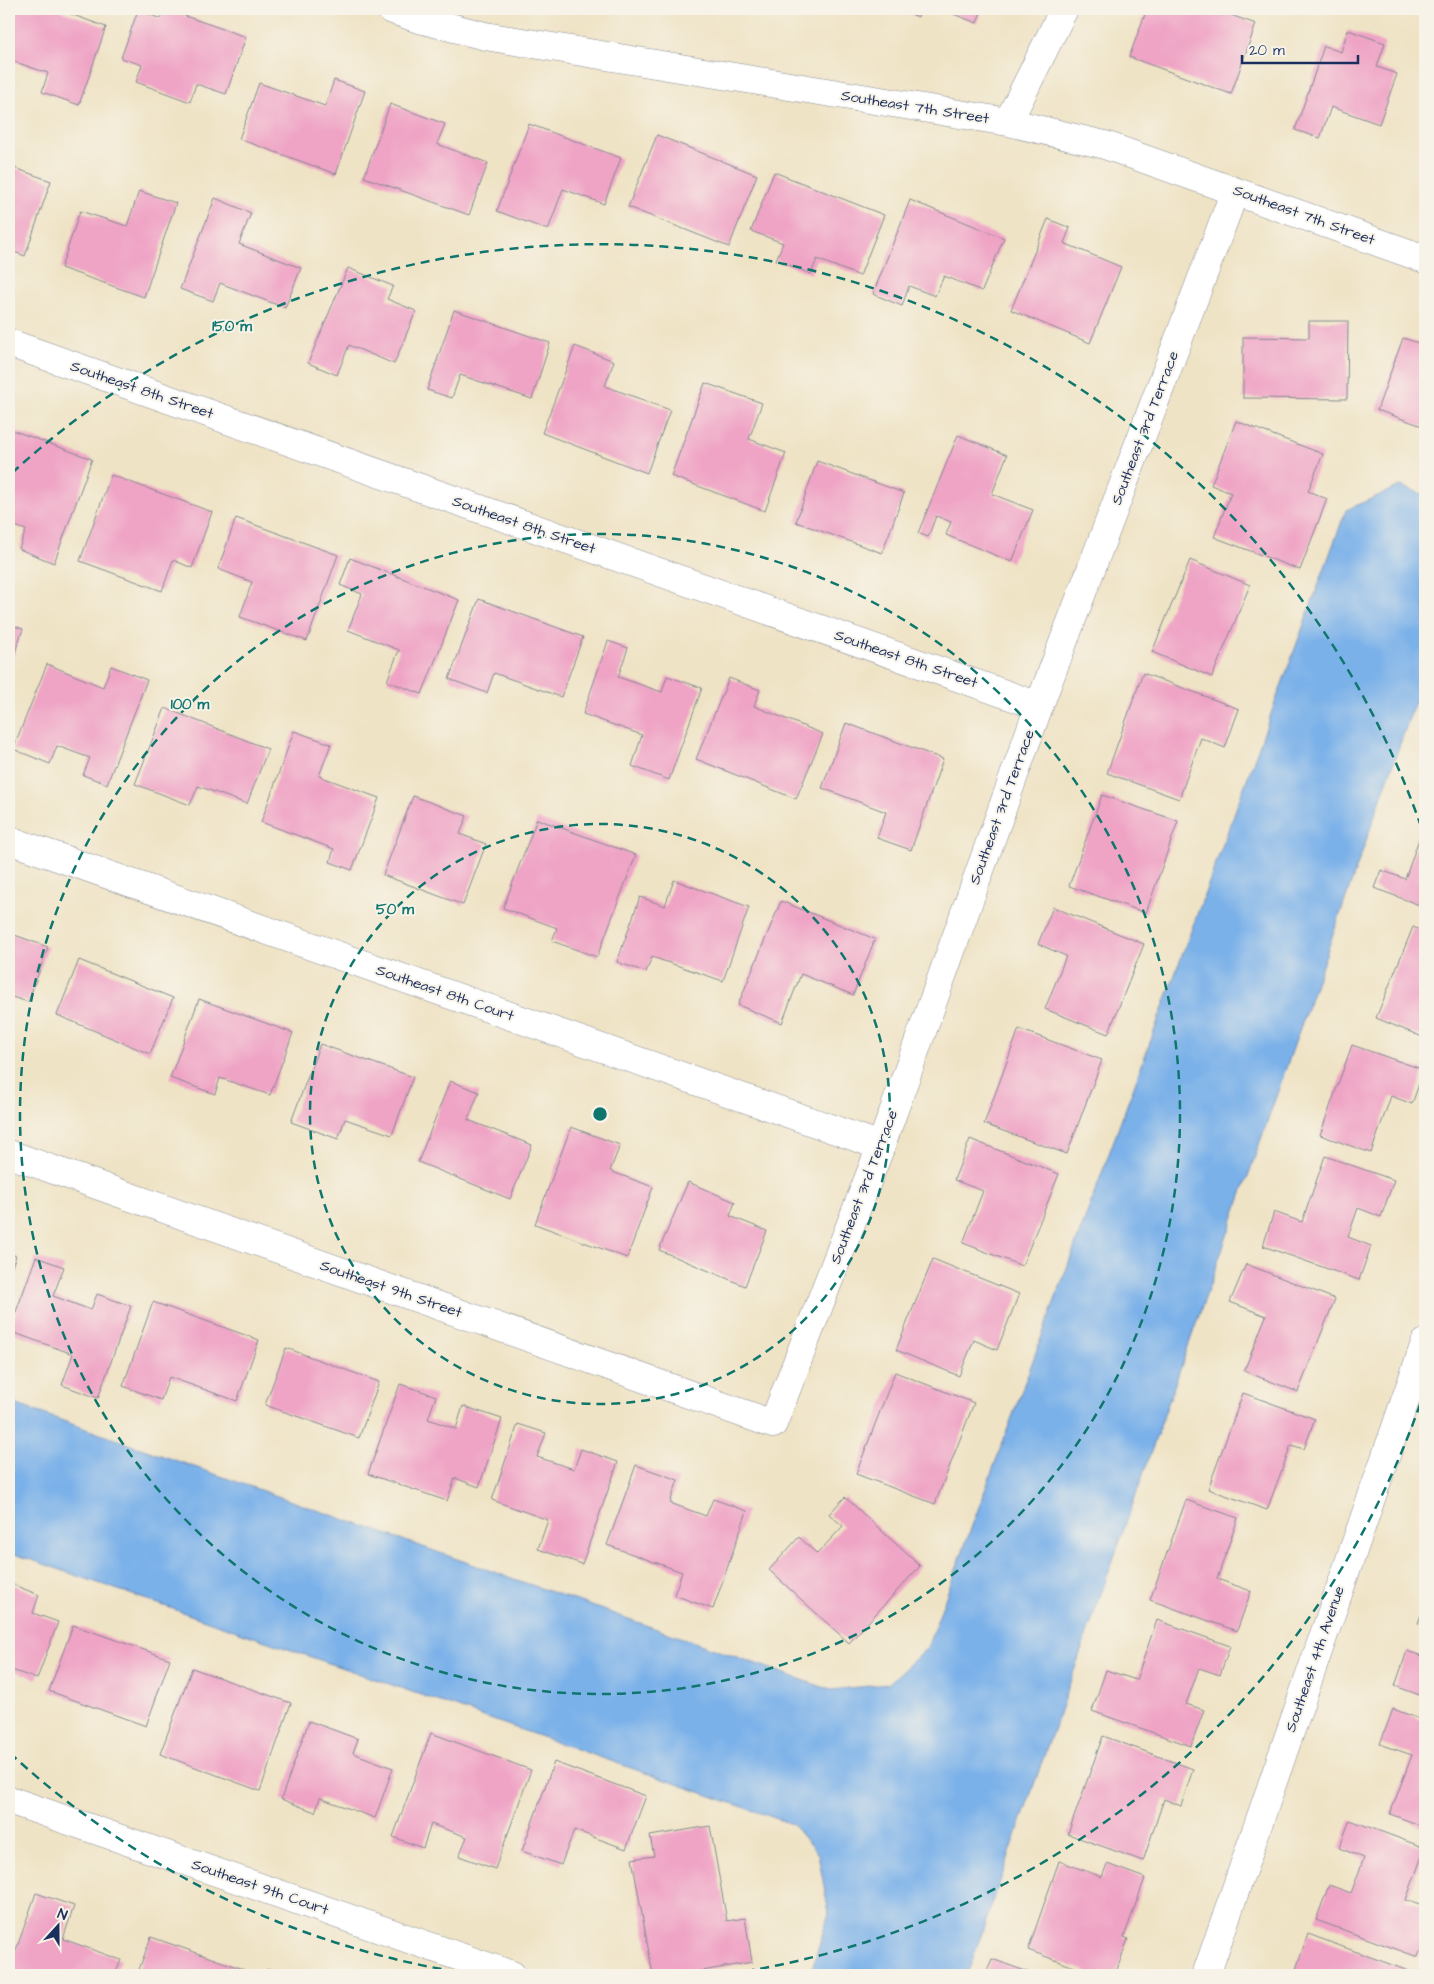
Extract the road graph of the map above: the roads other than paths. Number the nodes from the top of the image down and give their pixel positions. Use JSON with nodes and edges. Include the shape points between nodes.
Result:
{"nodes":[{"id":1,"x":390,"y":9,"type":"edge"},
{"id":2,"x":1064,"y":9,"type":"edge"},
{"id":3,"x":1008,"y":122,"type":"junction"},
{"id":4,"x":1235,"y":191,"type":"junction"},
{"id":5,"x":1425,"y":259,"type":"edge"},
{"id":6,"x":9,"y":344,"type":"edge"},
{"id":7,"x":1039,"y":706,"type":"junction"},
{"id":8,"x":9,"y":840,"type":"edge"},
{"id":9,"x":881,"y":1146,"type":"junction"},
{"id":10,"x":9,"y":1154,"type":"edge"},
{"id":11,"x":1425,"y":1343,"type":"edge"},
{"id":12,"x":773,"y":1424,"type":"joint"},
{"id":13,"x":9,"y":1800,"type":"edge"},
{"id":14,"x":512,"y":1975,"type":"edge"},
{"id":15,"x":1206,"y":1975,"type":"edge"}],
"edges":[{"from":1,"to":3,"type":"street","name":"Southeast 7th Street","via":[[485,36]]},
{"from":2,"to":3,"type":"street"},
{"from":3,"to":4,"type":"street","name":"Southeast 7th Street","via":[[1105,145]]},
{"from":4,"to":5,"type":"street","name":"Southeast 7th Street"},
{"from":4,"to":7,"type":"street","name":"Southeast 3rd Terrace"},
{"from":6,"to":7,"type":"street","name":"Southeast 8th Street"},
{"from":7,"to":9,"type":"street","name":"Southeast 3rd Terrace"},
{"from":8,"to":9,"type":"street","name":"Southeast 8th Court"},
{"from":9,"to":12,"type":"street","name":"Southeast 3rd Terrace"},
{"from":10,"to":12,"type":"street","name":"Southeast 9th Street"},
{"from":11,"to":15,"type":"street","name":"Southeast 4th Avenue"},
{"from":13,"to":14,"type":"street","name":"Southeast 9th Court"}]}
